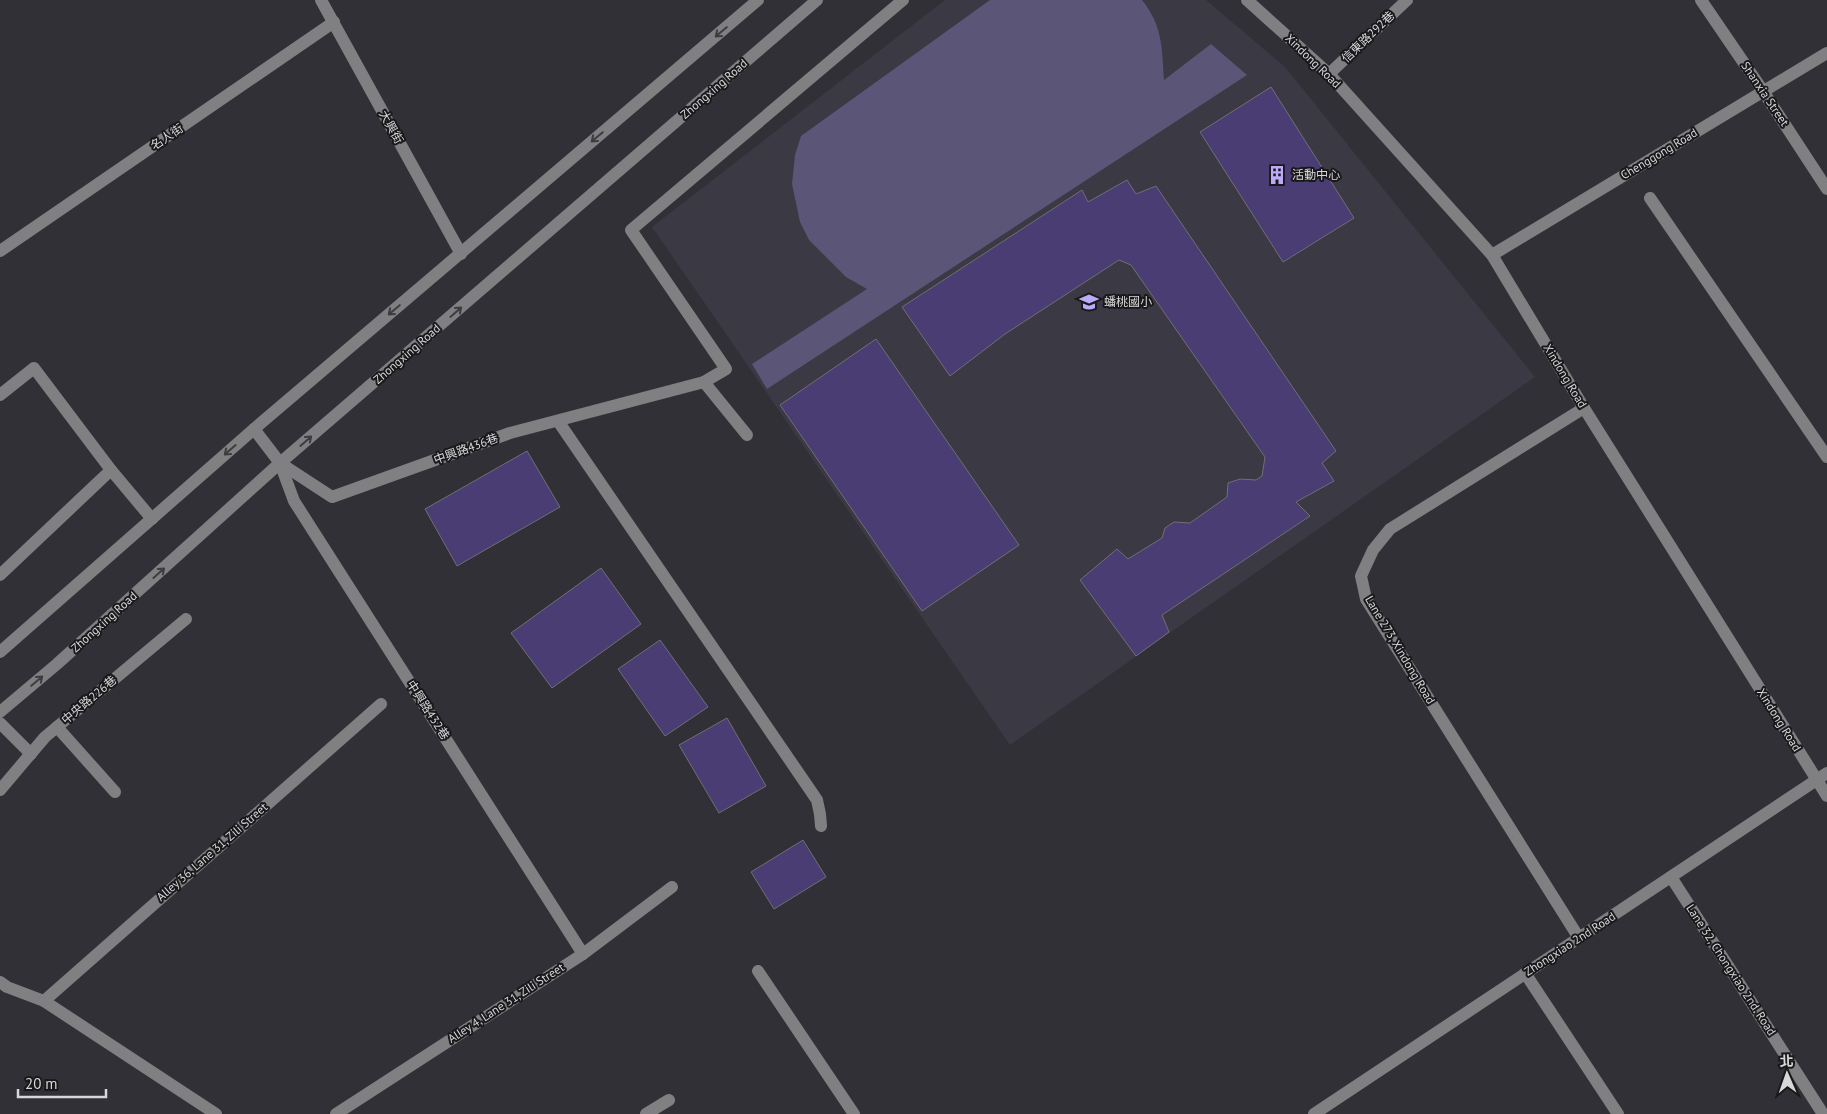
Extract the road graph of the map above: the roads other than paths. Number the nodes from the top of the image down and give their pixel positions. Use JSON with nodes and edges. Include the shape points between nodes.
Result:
{"nodes":[{"id":1,"x":321,"y":0,"type":"edge"},
{"id":2,"x":758,"y":0,"type":"edge"},
{"id":3,"x":817,"y":0,"type":"edge"},
{"id":4,"x":903,"y":0,"type":"edge"},
{"id":5,"x":1247,"y":0,"type":"edge"},
{"id":6,"x":1408,"y":0,"type":"edge"},
{"id":7,"x":1701,"y":0,"type":"edge"},
{"id":8,"x":334,"y":22,"type":"junction"},
{"id":9,"x":1827,"y":53,"type":"edge"},
{"id":10,"x":1330,"y":74,"type":"junction"},
{"id":11,"x":1763,"y":91,"type":"junction"},
{"id":12,"x":1827,"y":190,"type":"edge"},
{"id":13,"x":1650,"y":198,"type":"dead end"},
{"id":14,"x":0,"y":251,"type":"edge"},
{"id":15,"x":461,"y":254,"type":"junction"},
{"id":16,"x":1492,"y":255,"type":"junction"},
{"id":17,"x":704,"y":382,"type":"junction"},
{"id":18,"x":0,"y":395,"type":"edge"},
{"id":19,"x":1584,"y":408,"type":"junction"},
{"id":20,"x":558,"y":420,"type":"junction"},
{"id":21,"x":254,"y":429,"type":"junction"},
{"id":22,"x":747,"y":435,"type":"dead end"},
{"id":23,"x":1827,"y":457,"type":"edge"},
{"id":24,"x":280,"y":463,"type":"junction"},
{"id":25,"x":111,"y":470,"type":"junction"},
{"id":26,"x":152,"y":519,"type":"junction"},
{"id":27,"x":0,"y":575,"type":"edge"},
{"id":28,"x":186,"y":619,"type":"dead end"},
{"id":29,"x":0,"y":652,"type":"edge"},
{"id":30,"x":381,"y":704,"type":"dead end"},
{"id":31,"x":0,"y":712,"type":"edge"},
{"id":32,"x":0,"y":722,"type":"edge"},
{"id":33,"x":57,"y":727,"type":"junction"},
{"id":34,"x":30,"y":754,"type":"junction"},
{"id":35,"x":1822,"y":777,"type":"edge"},
{"id":36,"x":0,"y":790,"type":"edge"},
{"id":37,"x":115,"y":792,"type":"dead end"},
{"id":38,"x":1827,"y":796,"type":"edge"},
{"id":39,"x":821,"y":826,"type":"dead end"},
{"id":40,"x":1671,"y":877,"type":"junction"},
{"id":41,"x":672,"y":886,"type":"dead end"},
{"id":42,"x":1579,"y":938,"type":"junction"},
{"id":43,"x":583,"y":954,"type":"junction"},
{"id":44,"x":758,"y":971,"type":"dead end"},
{"id":45,"x":1525,"y":973,"type":"junction"},
{"id":46,"x":0,"y":982,"type":"edge"},
{"id":47,"x":44,"y":1001,"type":"junction"},
{"id":48,"x":669,"y":1100,"type":"dead end"},
{"id":49,"x":216,"y":1114,"type":"edge"},
{"id":50,"x":336,"y":1114,"type":"edge"},
{"id":51,"x":646,"y":1114,"type":"edge"},
{"id":52,"x":854,"y":1114,"type":"edge"},
{"id":53,"x":1314,"y":1114,"type":"edge"},
{"id":54,"x":1618,"y":1114,"type":"edge"},
{"id":55,"x":1823,"y":1114,"type":"edge"}],
"edges":[{"from":1,"to":8,"type":"street","name":"大興街"},
{"from":2,"to":15,"type":"street","one_way":true},
{"from":24,"to":3,"type":"street","name":"Zhongxing Road","one_way":true},
{"from":4,"to":17,"type":"street","name":"中興路436巷","via":[[631,230],[726,369]]},
{"from":5,"to":10,"type":"street","name":"Xindong Road"},
{"from":6,"to":10,"type":"street","name":"信東路292巷"},
{"from":7,"to":11,"type":"street","name":"Shanxia Street"},
{"from":8,"to":14,"type":"street","name":"名人街"},
{"from":8,"to":15,"type":"street","name":"大興街"},
{"from":9,"to":11,"type":"street","name":"Chenggong Road"},
{"from":10,"to":16,"type":"street","name":"Xindong Road"},
{"from":11,"to":12,"type":"street","name":"Shanxia Street"},
{"from":11,"to":16,"type":"street","name":"Chenggong Road"},
{"from":13,"to":23,"type":"street"},
{"from":15,"to":21,"type":"street","one_way":true},
{"from":16,"to":19,"type":"street","name":"Xindong Road"},
{"from":17,"to":20,"type":"street","name":"中興路436巷"},
{"from":17,"to":22,"type":"street"},
{"from":18,"to":25,"type":"street","via":[[34,368]]},
{"from":19,"to":35,"type":"street","name":"Xindong Road"},
{"from":19,"to":42,"type":"street","name":"Lane 273, Xindong Road","via":[[1390,529],[1373,550],[1361,576],[1366,598]]},
{"from":20,"to":24,"type":"street","name":"中興路436巷","via":[[510,433],[332,497]]},
{"from":20,"to":39,"type":"street","via":[[817,800]]},
{"from":21,"to":24,"type":"street","name":"中興路436巷"},
{"from":21,"to":26,"type":"street","one_way":true},
{"from":31,"to":24,"type":"street","name":"Zhongxing Road","one_way":true,"via":[[58,664]]},
{"from":24,"to":43,"type":"street","name":"中興路432巷","via":[[294,501]]},
{"from":25,"to":26,"type":"street"},
{"from":25,"to":27,"type":"street"},
{"from":26,"to":29,"type":"street"},
{"from":28,"to":33,"type":"street","name":"中央路226巷"},
{"from":30,"to":47,"type":"street","name":"Alley 36, Lane 31, Zili Street"},
{"from":32,"to":34,"type":"street"},
{"from":33,"to":34,"type":"street","name":"中央路226巷"},
{"from":33,"to":37,"type":"street"},
{"from":34,"to":36,"type":"street","name":"中央路226巷"},
{"from":35,"to":38,"type":"street","name":"Xindong Road"},
{"from":35,"to":40,"type":"street","name":"Zhongxiao 2nd Road"},
{"from":40,"to":42,"type":"street","name":"Zhongxiao 2nd Road"},
{"from":40,"to":55,"type":"street","name":"Lane 32, Chongxiao 2nd. Road"},
{"from":41,"to":43,"type":"street","name":"Alley 4, Lane 31, Zili Street"},
{"from":42,"to":45,"type":"street","name":"Zhongxiao 2nd Road"},
{"from":43,"to":50,"type":"street","name":"Alley 4, Lane 31, Zili Street"},
{"from":44,"to":52,"type":"street"},
{"from":45,"to":53,"type":"street","name":"Zhongxiao 2nd Road"},
{"from":45,"to":54,"type":"street"},
{"from":46,"to":47,"type":"street"},
{"from":47,"to":49,"type":"street"},
{"from":48,"to":51,"type":"street"}]}
